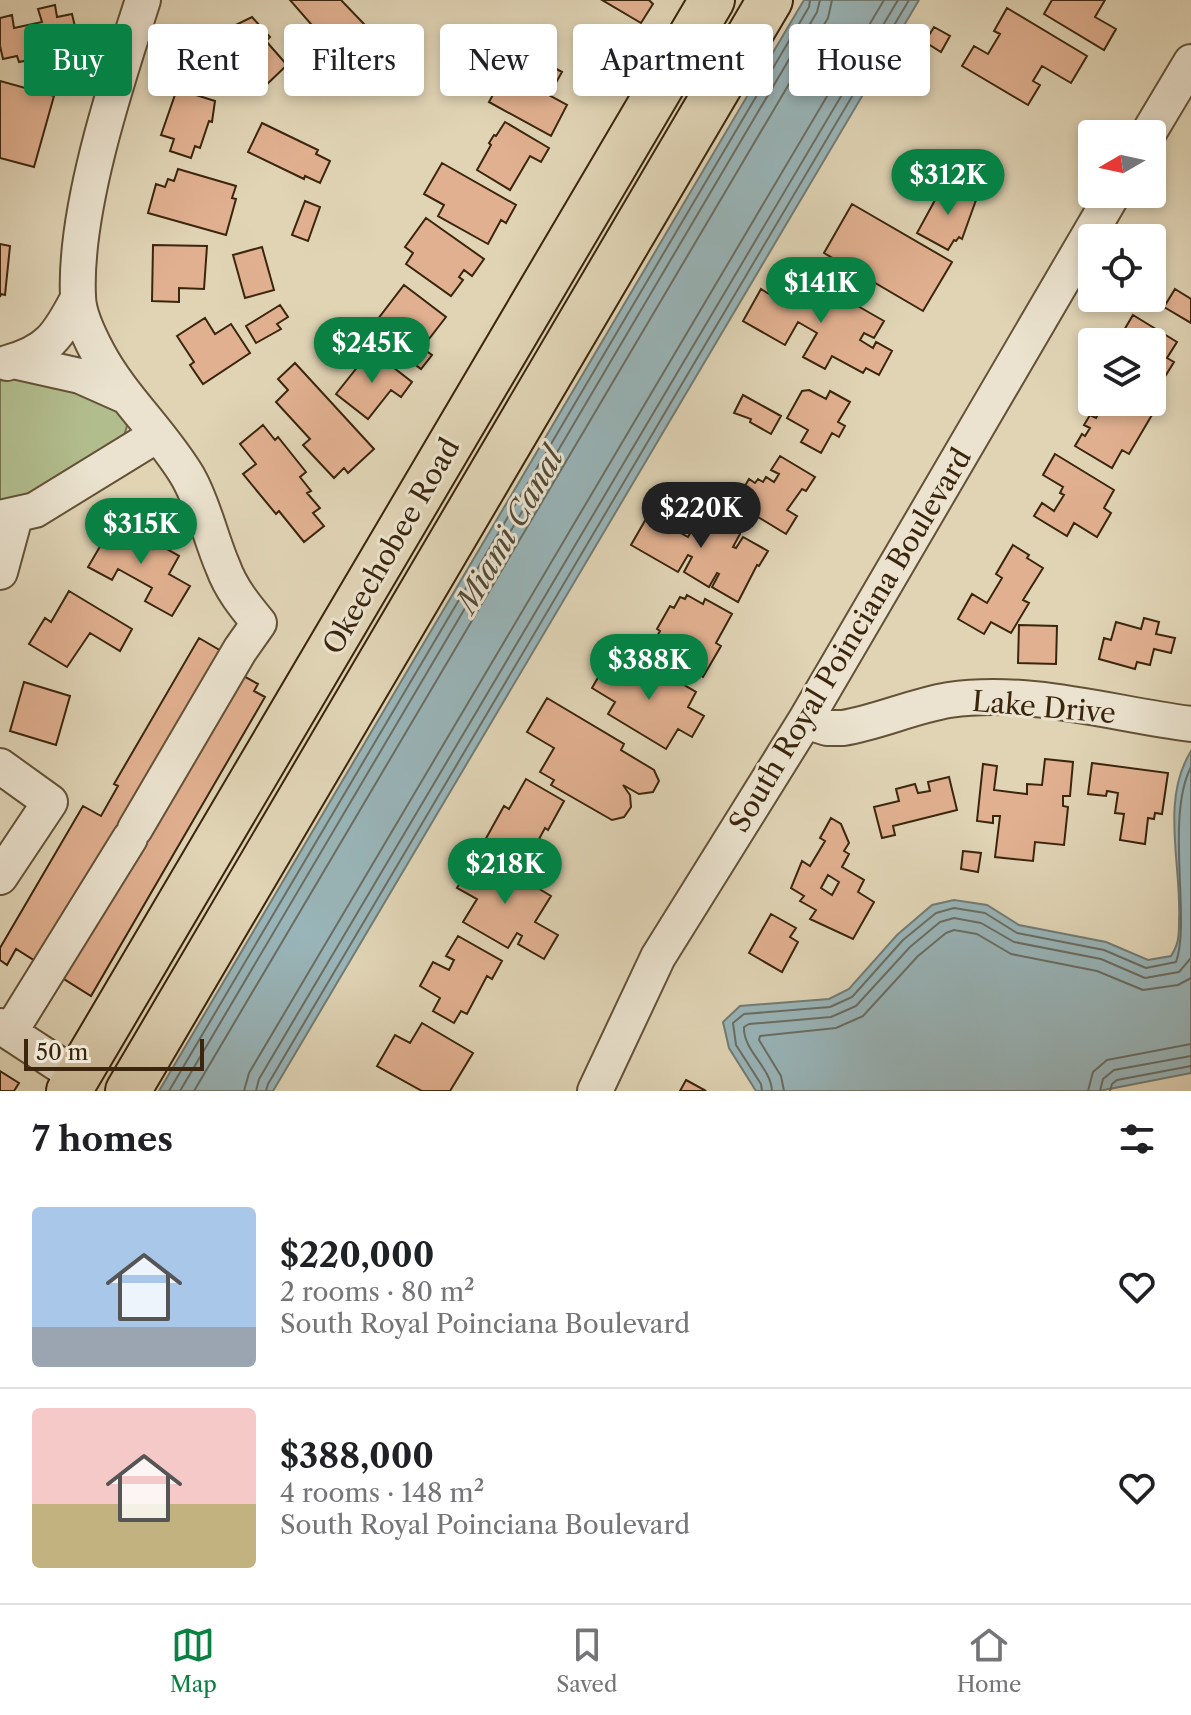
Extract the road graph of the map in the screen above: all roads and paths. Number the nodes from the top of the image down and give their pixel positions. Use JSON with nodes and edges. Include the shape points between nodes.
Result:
{"nodes":[{"id":1,"x":143,"y":0,"type":"edge"},
{"id":2,"x":712,"y":0,"type":"edge"},
{"id":3,"x":770,"y":0,"type":"edge"},
{"id":4,"x":1191,"y":62,"type":"edge"},
{"id":5,"x":1156,"y":120,"type":"edge"},
{"id":6,"x":1105,"y":208,"type":"edge"},
{"id":7,"x":77,"y":300,"type":"junction"},
{"id":8,"x":6,"y":363,"type":"edge"},
{"id":9,"x":129,"y":398,"type":"junction"},
{"id":10,"x":157,"y":435,"type":"junction"},
{"id":11,"x":8,"y":517,"type":"edge"},
{"id":12,"x":0,"y":572,"type":"edge"},
{"id":13,"x":805,"y":721,"type":"junction"},
{"id":14,"x":1191,"y":724,"type":"edge"},
{"id":15,"x":0,"y":766,"type":"edge"},
{"id":16,"x":0,"y":877,"type":"edge"},
{"id":17,"x":5,"y":1029,"type":"edge"},
{"id":18,"x":73,"y":1084,"type":"edge"},
{"id":19,"x":128,"y":1091,"type":"edge"},
{"id":20,"x":595,"y":1091,"type":"edge"}],
"edges":[{"from":1,"to":7,"type":"street","via":[[89,197]]},
{"from":2,"to":18,"type":"highway","name":"Okeechobee Road"},
{"from":3,"to":19,"type":"highway","name":"Okeechobee Road"},
{"from":4,"to":5,"type":"street"},
{"from":6,"to":13,"type":"street","name":"South Royal Poinciana Boulevard"},
{"from":7,"to":8,"type":"street","via":[[48,345]]},
{"from":7,"to":9,"type":"street","via":[[98,352]]},
{"from":8,"to":9,"type":"street","via":[[80,376]]},
{"from":9,"to":10,"type":"street"},
{"from":10,"to":11,"type":"street","via":[[47,504]]},
{"from":10,"to":17,"type":"street","via":[[187,475],[229,582],[259,623]]},
{"from":11,"to":12,"type":"street"},
{"from":13,"to":14,"type":"street","name":"Lake Drive","via":[[843,728],[972,698],[1063,702]]},
{"from":13,"to":20,"type":"street","name":"South Royal Poinciana Boulevard","via":[[658,957]]},
{"from":15,"to":16,"type":"street","via":[[50,802]]},
{"from":17,"to":18,"type":"street"}]}
